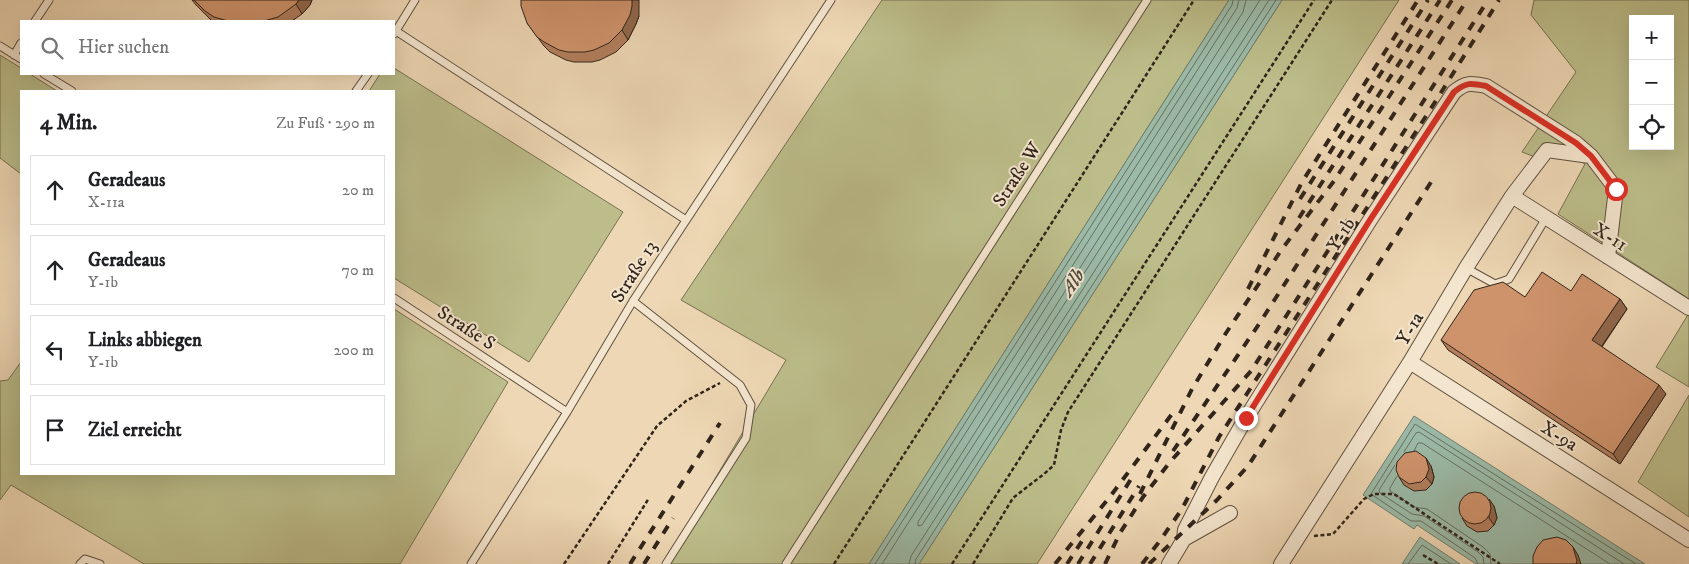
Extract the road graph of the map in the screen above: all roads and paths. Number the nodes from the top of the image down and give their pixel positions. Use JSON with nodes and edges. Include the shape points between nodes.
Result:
{"nodes":[{"id":1,"x":49,"y":0,"type":"edge"},
{"id":2,"x":415,"y":0,"type":"edge"},
{"id":3,"x":831,"y":0,"type":"edge"},
{"id":4,"x":1147,"y":0,"type":"edge"},
{"id":5,"x":1194,"y":0,"type":"edge"},
{"id":6,"x":1314,"y":0,"type":"edge"},
{"id":7,"x":1332,"y":0,"type":"edge"},
{"id":8,"x":37,"y":20,"type":"edge"},
{"id":9,"x":395,"y":32,"type":"edge"},
{"id":10,"x":20,"y":45,"type":"edge"},
{"id":11,"x":0,"y":46,"type":"edge"},
{"id":12,"x":14,"y":55,"type":"junction"},
{"id":13,"x":20,"y":59,"type":"edge"},
{"id":14,"x":46,"y":75,"type":"edge"},
{"id":15,"x":367,"y":75,"type":"edge"},
{"id":16,"x":70,"y":90,"type":"edge"},
{"id":17,"x":357,"y":90,"type":"edge"},
{"id":18,"x":1591,"y":156,"type":"junction"},
{"id":19,"x":1512,"y":196,"type":"junction"},
{"id":20,"x":1546,"y":218,"type":"junction"},
{"id":21,"x":686,"y":220,"type":"junction"},
{"id":22,"x":1608,"y":256,"type":"junction"},
{"id":23,"x":1466,"y":268,"type":"junction"},
{"id":24,"x":395,"y":299,"type":"edge"},
{"id":25,"x":633,"y":301,"type":"junction"},
{"id":26,"x":1689,"y":308,"type":"edge"},
{"id":27,"x":1410,"y":362,"type":"junction"},
{"id":28,"x":740,"y":385,"type":"junction"},
{"id":29,"x":567,"y":412,"type":"junction"},
{"id":30,"x":648,"y":498,"type":"dead end"},
{"id":31,"x":1230,"y":513,"type":"dead end"},
{"id":32,"x":1300,"y":534,"type":"junction"},
{"id":33,"x":1184,"y":539,"type":"junction"},
{"id":34,"x":1689,"y":540,"type":"edge"},
{"id":35,"x":1424,"y":555,"type":"dead end"},
{"id":36,"x":80,"y":564,"type":"edge"},
{"id":37,"x":100,"y":564,"type":"edge"},
{"id":38,"x":470,"y":564,"type":"edge"},
{"id":39,"x":564,"y":564,"type":"edge"},
{"id":40,"x":608,"y":564,"type":"edge"},
{"id":41,"x":666,"y":564,"type":"edge"},
{"id":42,"x":786,"y":564,"type":"edge"},
{"id":43,"x":834,"y":564,"type":"edge"},
{"id":44,"x":952,"y":564,"type":"edge"},
{"id":45,"x":973,"y":564,"type":"edge"},
{"id":46,"x":1169,"y":564,"type":"edge"},
{"id":47,"x":1281,"y":564,"type":"edge"},
{"id":48,"x":1438,"y":564,"type":"edge"},
{"id":49,"x":1500,"y":564,"type":"edge"}],
"edges":[{"from":1,"to":8,"type":"lane"},
{"from":2,"to":9,"type":"lane"},
{"from":3,"to":21,"type":"lane","name":"Straße 13"},
{"from":4,"to":42,"type":"lane","name":"Straße W"},
{"from":5,"to":43,"type":"path"},
{"from":6,"to":44,"type":"path"},
{"from":7,"to":45,"type":"path","via":[[1068,412],[1054,465],[1013,498]]},
{"from":9,"to":21,"type":"lane"},
{"from":10,"to":12,"type":"lane"},
{"from":11,"to":12,"type":"lane"},
{"from":12,"to":13,"type":"lane"},
{"from":14,"to":16,"type":"lane"},
{"from":15,"to":17,"type":"lane"},
{"from":18,"to":19,"type":"street","name":"Y-1a","via":[[1547,150]]},
{"from":18,"to":22,"type":"street","name":"Y-1b","via":[[1616,189]]},
{"from":18,"to":33,"type":"street","name":"Y-1b","via":[[1486,86],[1473,83],[1454,92],[1246,418],[1212,477],[1185,530]]},
{"from":19,"to":20,"type":"street","name":"X-11"},
{"from":19,"to":23,"type":"street","name":"Y-1a"},
{"from":20,"to":22,"type":"street","name":"X-11"},
{"from":20,"to":23,"type":"lane","via":[[1509,279],[1495,284]]},
{"from":21,"to":25,"type":"lane","name":"Straße 13"},
{"from":22,"to":26,"type":"street","name":"X-11"},
{"from":23,"to":27,"type":"street","name":"Y-1a"},
{"from":24,"to":29,"type":"lane","name":"Straße S"},
{"from":25,"to":28,"type":"lane"},
{"from":25,"to":29,"type":"lane","name":"Straße 13"},
{"from":27,"to":32,"type":"street","name":"Y-1a"},
{"from":27,"to":34,"type":"street","name":"X-9a"},
{"from":28,"to":39,"type":"path","via":[[718,383],[686,401],[657,426]]},
{"from":28,"to":41,"type":"lane","via":[[751,404],[746,438]]},
{"from":29,"to":38,"type":"lane","name":"Straße 13"},
{"from":30,"to":40,"type":"path"},
{"from":31,"to":33,"type":"street","name":"Y-1b"},
{"from":32,"to":47,"type":"street","name":"Y-1a"},
{"from":32,"to":49,"type":"path","via":[[1333,534],[1364,499],[1374,494],[1394,494]]},
{"from":33,"to":46,"type":"street","name":"Y-1b"},
{"from":35,"to":48,"type":"path"},
{"from":36,"to":37,"type":"lane","via":[[85,559]]}]}
